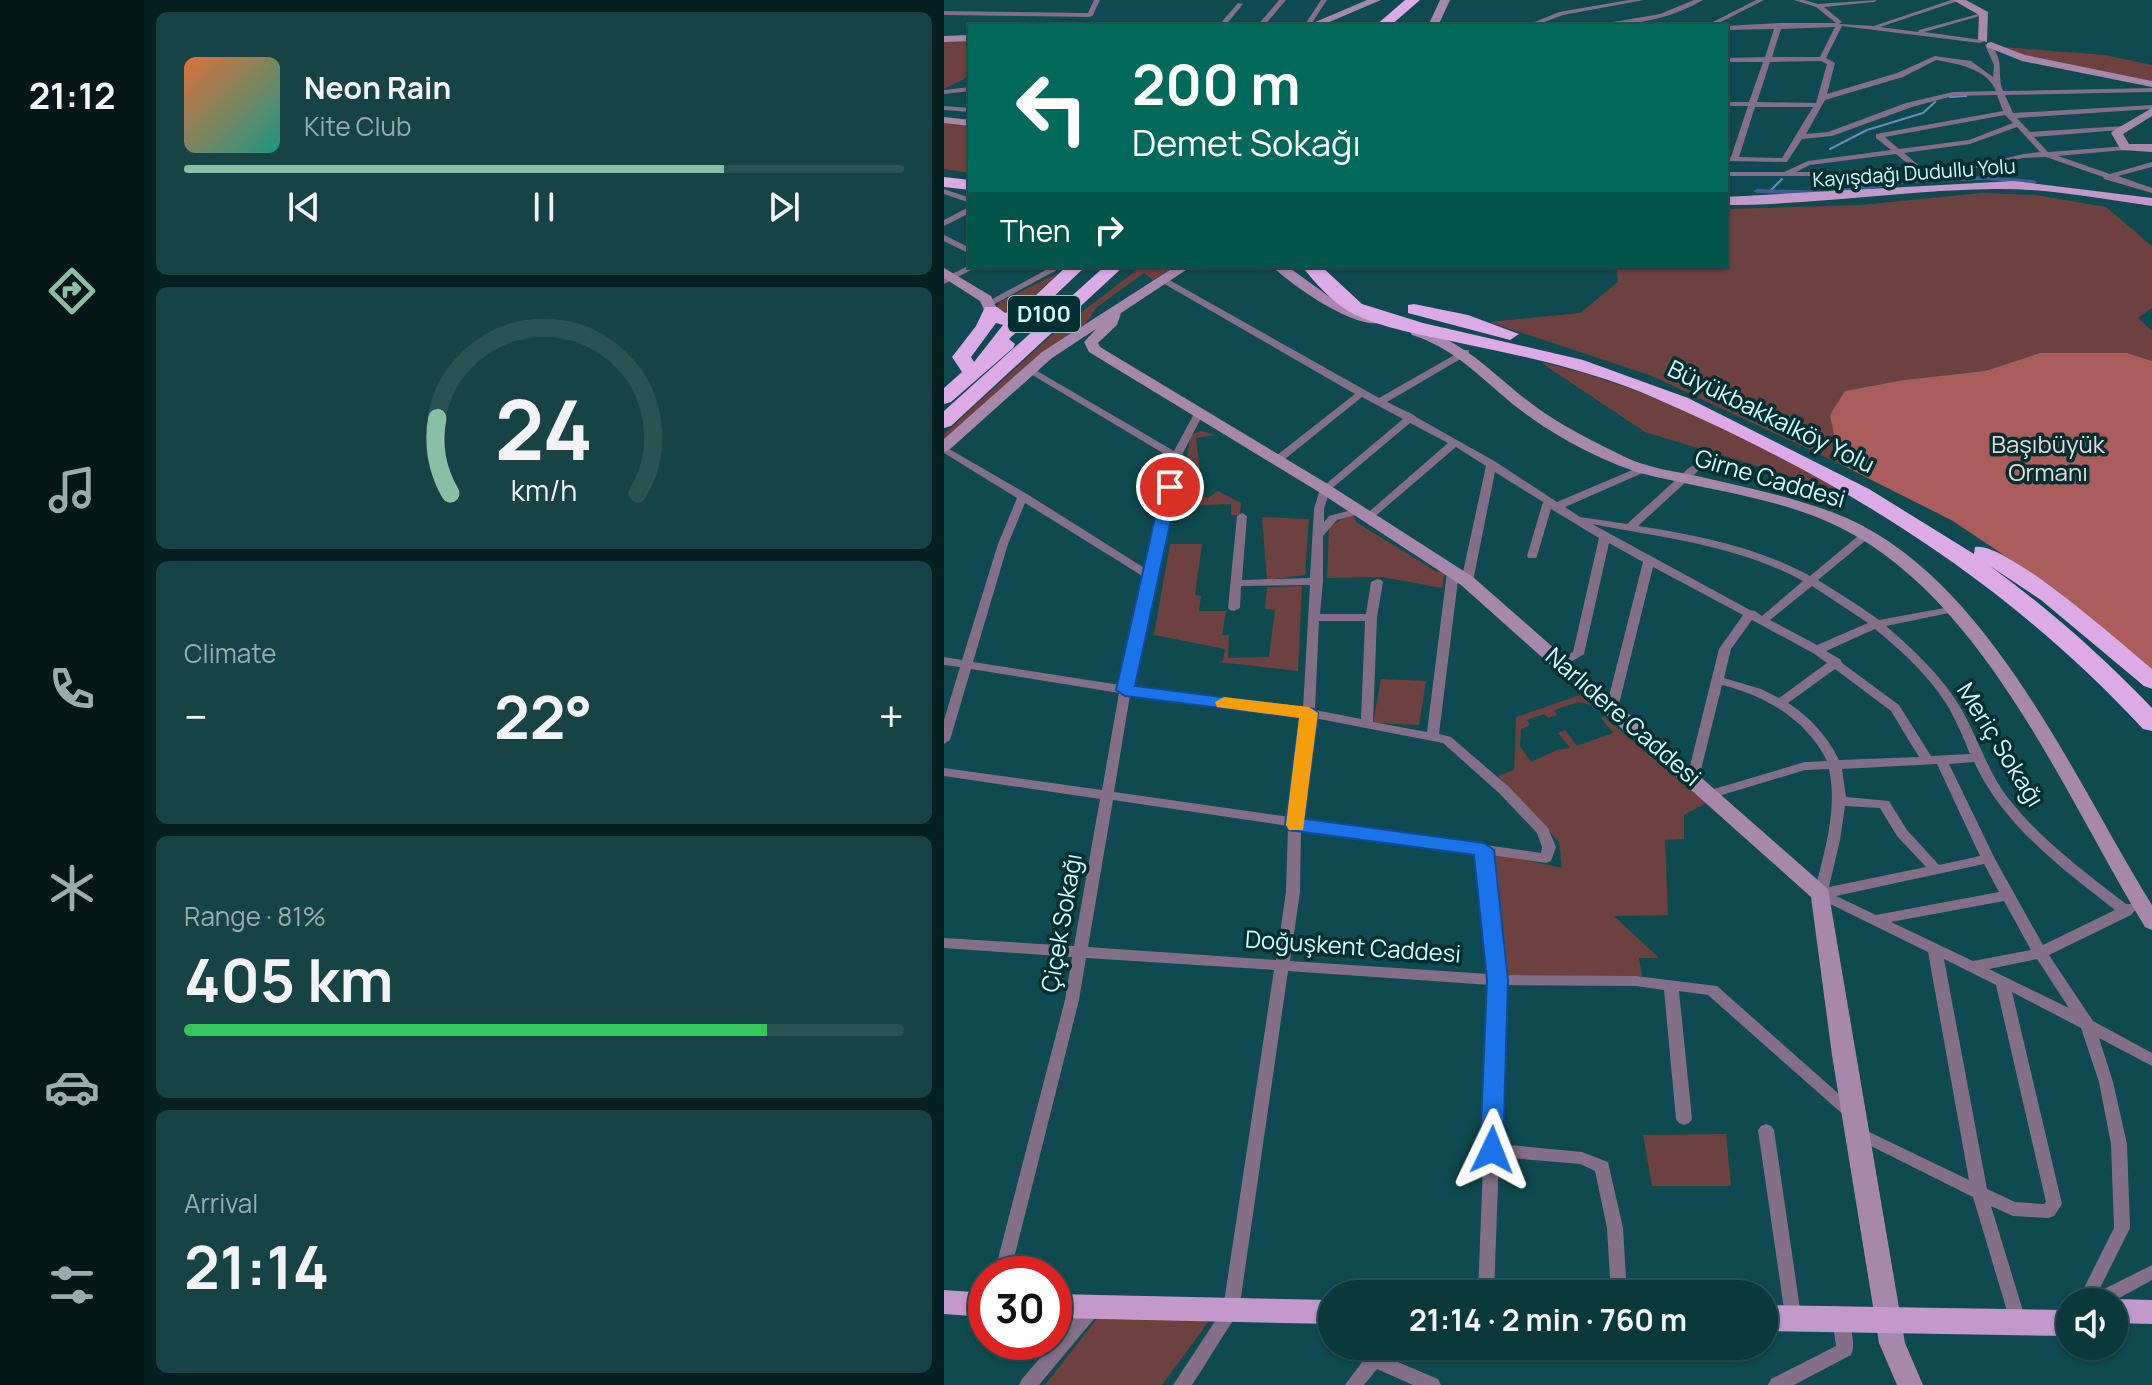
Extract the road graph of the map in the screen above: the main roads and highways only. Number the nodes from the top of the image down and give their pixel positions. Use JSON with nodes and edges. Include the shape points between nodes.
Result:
{"nodes":[{"id":1,"x":1402,"y":1,"type":"edge"},
{"id":2,"x":1372,"y":24,"type":"edge"},
{"id":3,"x":1393,"y":24,"type":"edge"},
{"id":4,"x":944,"y":175,"type":"edge"},
{"id":5,"x":968,"y":178,"type":"edge"},
{"id":6,"x":944,"y":182,"type":"edge"},
{"id":7,"x":968,"y":185,"type":"edge"},
{"id":8,"x":1728,"y":203,"type":"edge"},
{"id":9,"x":2152,"y":205,"type":"edge"},
{"id":10,"x":1075,"y":268,"type":"edge"},
{"id":11,"x":1299,"y":268,"type":"edge"},
{"id":12,"x":1313,"y":268,"type":"edge"},
{"id":13,"x":1329,"y":268,"type":"edge"},
{"id":14,"x":1108,"y":271,"type":"edge"},
{"id":15,"x":1346,"y":301,"type":"junction"},
{"id":16,"x":1026,"y":312,"type":"junction"},
{"id":17,"x":1462,"y":338,"type":"junction"},
{"id":18,"x":980,"y":365,"type":"junction"},
{"id":19,"x":944,"y":389,"type":"edge"},
{"id":20,"x":944,"y":398,"type":"edge"},
{"id":21,"x":944,"y":422,"type":"edge"},
{"id":22,"x":1964,"y":540,"type":"junction"},
{"id":23,"x":2152,"y":681,"type":"edge"},
{"id":24,"x":2152,"y":698,"type":"edge"},
{"id":25,"x":2152,"y":723,"type":"edge"},
{"id":26,"x":944,"y":1291,"type":"edge"},
{"id":27,"x":968,"y":1292,"type":"edge"},
{"id":28,"x":1072,"y":1299,"type":"edge"},
{"id":29,"x":944,"y":1302,"type":"edge"},
{"id":30,"x":1095,"y":1302,"type":"junction"},
{"id":31,"x":1318,"y":1302,"type":"edge"},
{"id":32,"x":968,"y":1304,"type":"edge"},
{"id":33,"x":1072,"y":1304,"type":"edge"},
{"id":34,"x":1232,"y":1305,"type":"junction"},
{"id":35,"x":1778,"y":1309,"type":"edge"},
{"id":36,"x":2056,"y":1310,"type":"edge"},
{"id":37,"x":1318,"y":1311,"type":"edge"},
{"id":38,"x":2128,"y":1311,"type":"edge"},
{"id":39,"x":2152,"y":1312,"type":"edge"},
{"id":40,"x":1887,"y":1316,"type":"junction"},
{"id":41,"x":1778,"y":1318,"type":"edge"},
{"id":42,"x":2056,"y":1322,"type":"edge"},
{"id":43,"x":2128,"y":1324,"type":"edge"},
{"id":44,"x":2152,"y":1325,"type":"edge"}],
"edges":[{"from":1,"to":2,"type":"highway"},
{"from":1,"to":3,"type":"highway"},
{"from":4,"to":5,"type":"highway"},
{"from":6,"to":7,"type":"highway"},
{"from":8,"to":9,"type":"main road","name":"Kayışdağı Dudullu Yolu","via":[[1819,204],[1993,190]]},
{"from":10,"to":16,"type":"highway"},
{"from":11,"to":15,"type":"highway"},
{"from":12,"to":15,"type":"highway","name":"Büyükbakkalköy Yolu"},
{"from":13,"to":17,"type":"highway","via":[[1350,287]]},
{"from":14,"to":18,"type":"highway","number":"D100"},
{"from":14,"to":21,"type":"highway","number":"D100"},
{"from":15,"to":17,"type":"highway","name":"Büyükbakkalköy Yolu","via":[[1373,314]]},
{"from":16,"to":18,"type":"highway"},
{"from":16,"to":18,"type":"highway","via":[[1003,320],[990,307],[985,327],[961,357],[964,364]]},
{"from":17,"to":22,"type":"highway","name":"Büyükbakkalköy Yolu","via":[[1673,391],[1893,496]]},
{"from":17,"to":25,"type":"highway","name":"Büyükbakkalköy Yolu","via":[[1576,365],[1677,400],[1826,472],[1911,520],[2033,608]]},
{"from":18,"to":19,"type":"highway"},
{"from":18,"to":20,"type":"highway","number":"D100"},
{"from":22,"to":23,"type":"highway","via":[[2026,578]]},
{"from":22,"to":24,"type":"highway","name":"Büyükbakkalköy Yolu","via":[[2041,598]]},
{"from":26,"to":27,"type":"main road"},
{"from":28,"to":30,"type":"main road"},
{"from":29,"to":32,"type":"main road"},
{"from":30,"to":33,"type":"main road"},
{"from":30,"to":34,"type":"main road"},
{"from":31,"to":34,"type":"main road"},
{"from":34,"to":37,"type":"main road"},
{"from":35,"to":40,"type":"main road"},
{"from":36,"to":40,"type":"main road"},
{"from":38,"to":39,"type":"main road"},
{"from":40,"to":41,"type":"main road"},
{"from":40,"to":42,"type":"main road"},
{"from":43,"to":44,"type":"main road"}]}
